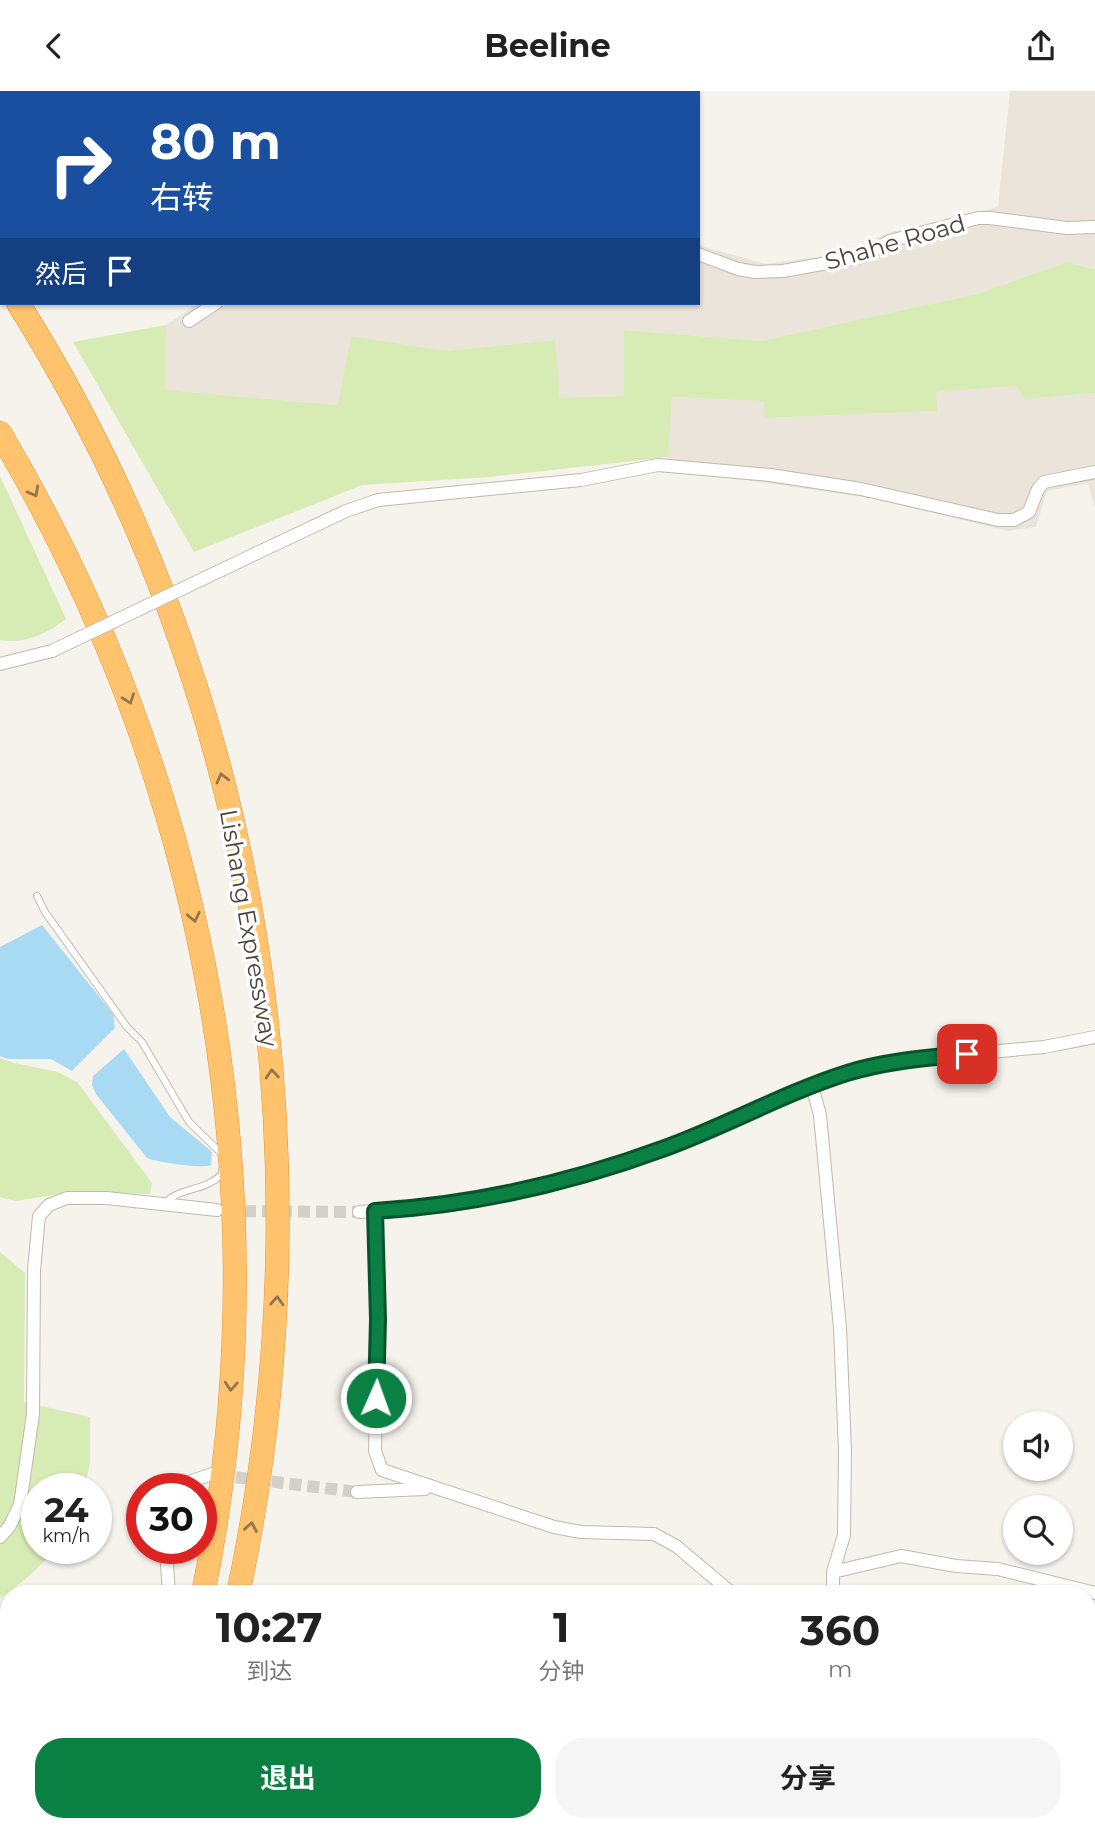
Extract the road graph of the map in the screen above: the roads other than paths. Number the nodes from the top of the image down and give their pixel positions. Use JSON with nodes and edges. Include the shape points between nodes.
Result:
{"nodes":[{"id":1,"x":1095,"y":227,"type":"edge"},
{"id":2,"x":700,"y":255,"type":"edge"},
{"id":3,"x":19,"y":305,"type":"edge"},
{"id":4,"x":213,"y":305,"type":"edge"},
{"id":5,"x":189,"y":321,"type":"dead end"},
{"id":6,"x":0,"y":433,"type":"edge"},
{"id":7,"x":1095,"y":471,"type":"edge"},
{"id":8,"x":0,"y":664,"type":"edge"},
{"id":9,"x":37,"y":896,"type":"dead end"},
{"id":10,"x":1095,"y":1037,"type":"edge"},
{"id":11,"x":812,"y":1086,"type":"junction"},
{"id":12,"x":164,"y":1204,"type":"junction"},
{"id":13,"x":217,"y":1210,"type":"tunnel mouth"},
{"id":14,"x":375,"y":1211,"type":"junction"},
{"id":15,"x":359,"y":1212,"type":"tunnel mouth"},
{"id":16,"x":436,"y":1489,"type":"junction"},
{"id":17,"x":357,"y":1492,"type":"tunnel mouth"},
{"id":18,"x":0,"y":1537,"type":"edge"},
{"id":19,"x":167,"y":1564,"type":"edge"},
{"id":20,"x":833,"y":1572,"type":"junction"},
{"id":21,"x":168,"y":1585,"type":"edge"},
{"id":22,"x":205,"y":1585,"type":"edge"},
{"id":23,"x":240,"y":1585,"type":"edge"},
{"id":24,"x":722,"y":1585,"type":"edge"},
{"id":25,"x":833,"y":1585,"type":"edge"},
{"id":26,"x":1063,"y":1585,"type":"edge"}],
"edges":[{"from":1,"to":2,"type":"street","name":"Shahe Road","via":[[978,218],[890,241],[861,257],[770,272],[738,269]]},
{"from":23,"to":3,"type":"highway","name":"Lishang Expressway","one_way":true,"via":[[267,1425],[279,1234],[271,1055],[252,915],[215,753],[168,607],[91,431]]},
{"from":4,"to":5,"type":"street"},
{"from":6,"to":22,"type":"highway","name":"Lishang Expressway","one_way":true,"via":[[70,562],[122,681],[174,837],[207,977],[227,1121],[234,1267],[225,1449]]},
{"from":7,"to":8,"type":"street","bridge":true,"via":[[1044,482],[1029,512],[1006,520],[861,489],[770,475],[650,465],[565,482],[379,500],[346,511],[52,651]]},
{"from":9,"to":12,"type":"lane","via":[[119,1017],[142,1042],[190,1122],[224,1158],[222,1174],[214,1182],[170,1197]]},
{"from":10,"to":11,"type":"street","via":[[1002,1052],[892,1062]]},
{"from":11,"to":14,"type":"street","via":[[668,1147],[583,1176],[465,1203]]},
{"from":11,"to":20,"type":"street","via":[[820,1115],[840,1328],[844,1535]]},
{"from":12,"to":13,"type":"street"},
{"from":12,"to":18,"type":"street","via":[[67,1198],[49,1205],[39,1216],[33,1414],[20,1505]]},
{"from":14,"to":15,"type":"street"},
{"from":14,"to":16,"type":"street","via":[[374,1451],[382,1471]]},
{"from":16,"to":17,"type":"street"},
{"from":16,"to":24,"type":"street","via":[[554,1527],[653,1534],[676,1546]]},
{"from":19,"to":21,"type":"street"},
{"from":20,"to":25,"type":"street"},
{"from":20,"to":26,"type":"street","via":[[901,1556],[998,1569]]}]}
